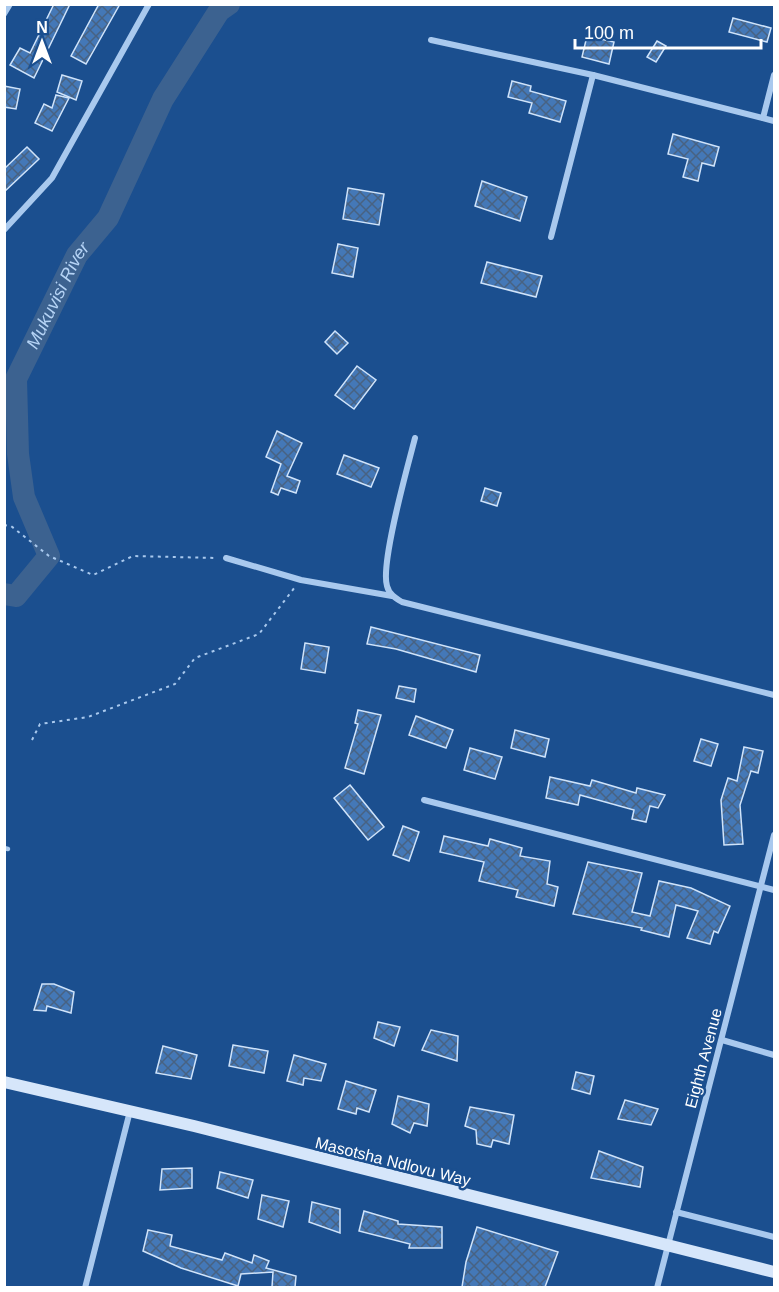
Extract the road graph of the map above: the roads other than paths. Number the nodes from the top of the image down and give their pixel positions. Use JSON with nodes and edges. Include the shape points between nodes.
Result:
{"nodes":[{"id":1,"x":10,"y":4,"type":"edge"},
{"id":2,"x":149,"y":4,"type":"edge"},
{"id":3,"x":4,"y":14,"type":"edge"},
{"id":4,"x":431,"y":40,"type":"dead end"},
{"id":5,"x":593,"y":75,"type":"junction"},
{"id":6,"x":774,"y":75,"type":"edge"},
{"id":7,"x":763,"y":118,"type":"junction"},
{"id":8,"x":774,"y":121,"type":"edge"},
{"id":9,"x":4,"y":230,"type":"edge"},
{"id":10,"x":551,"y":237,"type":"dead end"},
{"id":11,"x":415,"y":438,"type":"dead end"},
{"id":12,"x":226,"y":558,"type":"road end"},
{"id":13,"x":392,"y":596,"type":"junction"},
{"id":14,"x":774,"y":695,"type":"edge"},
{"id":15,"x":424,"y":800,"type":"dead end"},
{"id":16,"x":774,"y":835,"type":"edge"},
{"id":17,"x":763,"y":886,"type":"junction"},
{"id":18,"x":774,"y":890,"type":"edge"},
{"id":19,"x":722,"y":1040,"type":"junction"},
{"id":20,"x":774,"y":1055,"type":"edge"},
{"id":21,"x":4,"y":1082,"type":"edge"},
{"id":22,"x":130,"y":1111,"type":"junction"},
{"id":23,"x":676,"y":1212,"type":"junction"},
{"id":24,"x":774,"y":1237,"type":"edge"},
{"id":25,"x":668,"y":1246,"type":"junction"},
{"id":26,"x":774,"y":1272,"type":"edge"},
{"id":27,"x":85,"y":1287,"type":"edge"},
{"id":28,"x":657,"y":1287,"type":"edge"}],
"edges":[{"from":1,"to":3,"type":"street"},
{"from":2,"to":9,"type":"street","via":[[52,177]]},
{"from":4,"to":5,"type":"street"},
{"from":5,"to":7,"type":"street"},
{"from":5,"to":10,"type":"street"},
{"from":6,"to":7,"type":"street"},
{"from":7,"to":8,"type":"street"},
{"from":11,"to":13,"type":"street","via":[[393,531],[386,584]]},
{"from":12,"to":13,"type":"street","via":[[301,580]]},
{"from":13,"to":14,"type":"street","via":[[402,602]]},
{"from":15,"to":17,"type":"street"},
{"from":16,"to":17,"type":"street","name":"Eighth Avenue"},
{"from":17,"to":18,"type":"street"},
{"from":17,"to":19,"type":"street","name":"Eighth Avenue"},
{"from":19,"to":20,"type":"street"},
{"from":19,"to":23,"type":"street","name":"Eighth Avenue"},
{"from":21,"to":22,"type":"street","name":"Masotsha Ndlovu Way"},
{"from":22,"to":25,"type":"street","name":"Masotsha Ndlovu Way"},
{"from":22,"to":27,"type":"street"},
{"from":23,"to":24,"type":"street"},
{"from":23,"to":25,"type":"street","name":"Eighth Avenue"},
{"from":25,"to":26,"type":"street","name":"Masotsha Ndlovu Way"},
{"from":25,"to":28,"type":"street","name":"Eighth Avenue"}]}
